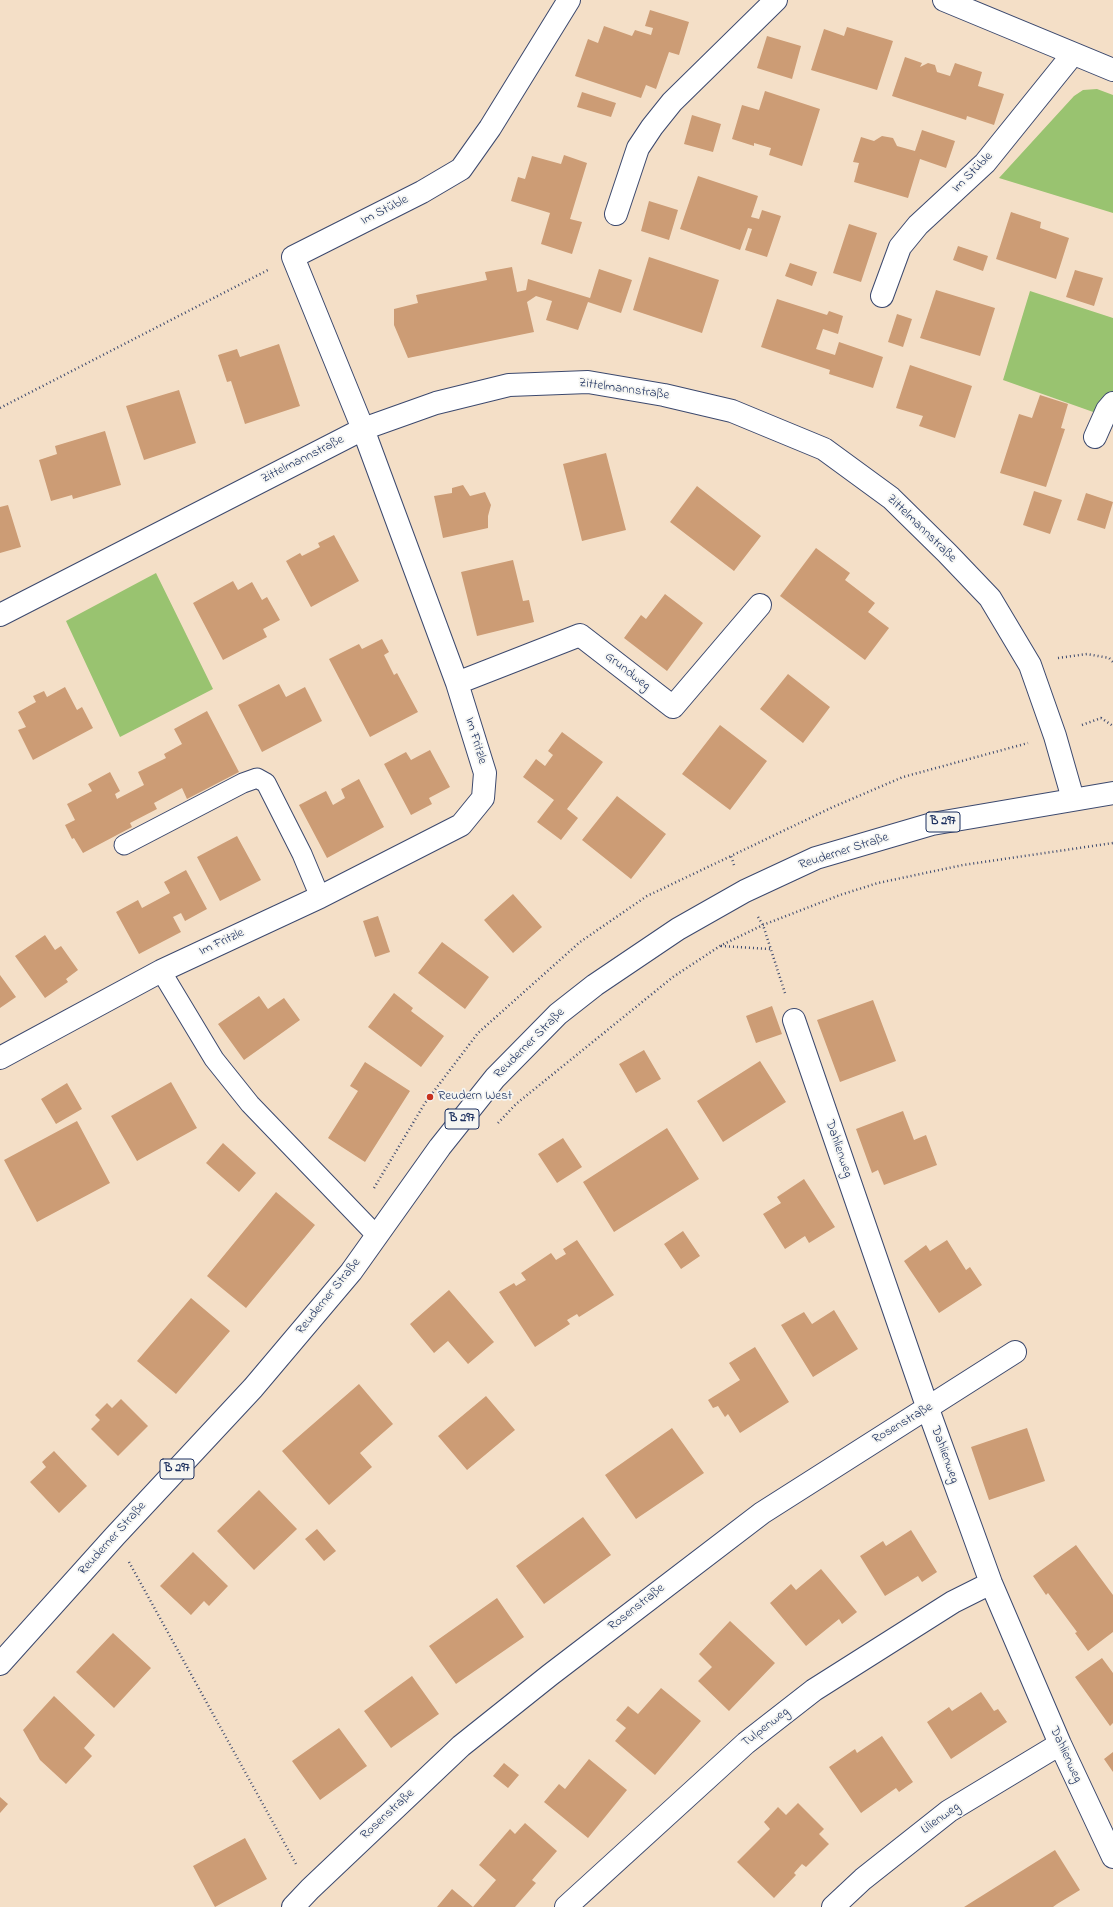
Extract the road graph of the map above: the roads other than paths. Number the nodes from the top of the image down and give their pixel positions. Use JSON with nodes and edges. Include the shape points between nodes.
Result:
{"nodes":[{"id":1,"x":569,"y":0,"type":"edge"},
{"id":2,"x":776,"y":0,"type":"edge"},
{"id":3,"x":944,"y":0,"type":"edge"},
{"id":4,"x":1073,"y":54,"type":"junction"},
{"id":5,"x":1113,"y":70,"type":"edge"},
{"id":6,"x":616,"y":214,"type":"dead end"},
{"id":7,"x":882,"y":296,"type":"dead end"},
{"id":8,"x":1113,"y":403,"type":"edge"},
{"id":9,"x":363,"y":429,"type":"junction"},
{"id":10,"x":1095,"y":437,"type":"dead end"},
{"id":11,"x":760,"y":605,"type":"dead end"},
{"id":12,"x":0,"y":615,"type":"edge"},
{"id":13,"x":457,"y":683,"type":"junction"},
{"id":14,"x":1113,"y":793,"type":"edge"},
{"id":15,"x":1073,"y":799,"type":"junction"},
{"id":16,"x":124,"y":845,"type":"dead end"},
{"id":17,"x":320,"y":896,"type":"junction"},
{"id":18,"x":161,"y":971,"type":"junction"},
{"id":19,"x":794,"y":1020,"type":"road end"},
{"id":20,"x":0,"y":1058,"type":"edge"},
{"id":21,"x":377,"y":1236,"type":"junction"},
{"id":22,"x":1015,"y":1352,"type":"dead end"},
{"id":23,"x":928,"y":1409,"type":"junction"},
{"id":24,"x":991,"y":1583,"type":"junction"},
{"id":25,"x":0,"y":1664,"type":"edge"},
{"id":26,"x":1060,"y":1744,"type":"junction"},
{"id":27,"x":1113,"y":1856,"type":"edge"},
{"id":28,"x":295,"y":1906,"type":"edge"},
{"id":29,"x":566,"y":1907,"type":"edge"},
{"id":30,"x":833,"y":1907,"type":"edge"}],
"edges":[{"from":1,"to":9,"type":"street","name":"Im Stüble","via":[[461,170],[293,257]]},
{"from":2,"to":6,"type":"street","via":[[672,102],[652,128],[638,148]]},
{"from":3,"to":4,"type":"street"},
{"from":4,"to":5,"type":"street"},
{"from":4,"to":7,"type":"street","name":"Im Stüble","via":[[985,163],[918,225],[900,247]]},
{"from":8,"to":10,"type":"street","via":[[1107,410]]},
{"from":9,"to":12,"type":"street","name":"Zittelmannstraße"},
{"from":9,"to":13,"type":"street","name":"Im Fritzle"},
{"from":9,"to":15,"type":"street","name":"Zittelmannstraße","via":[[436,403],[509,385],[588,382],[664,395],[732,411],[824,449],[891,498],[990,598],[1030,665],[1055,736]]},
{"from":11,"to":13,"type":"street","name":"Grundweg","via":[[673,707],[580,635]]},
{"from":13,"to":17,"type":"street","name":"Im Fritzle","via":[[485,773],[483,798],[461,825]]},
{"from":14,"to":15,"type":"street","name":"Reuderner Straße","number":"B 297"},
{"from":15,"to":21,"type":"street","name":"Reuderner Straße","number":"B 297","via":[[932,824],[816,858],[745,891],[678,929],[595,985],[558,1014],[495,1078],[440,1147]]},
{"from":16,"to":17,"type":"lane","via":[[257,778],[266,783]]},
{"from":17,"to":18,"type":"street","name":"Im Fritzle"},
{"from":18,"to":20,"type":"street","name":"Im Fritzle"},
{"from":18,"to":21,"type":"lane","via":[[214,1059],[250,1104]]},
{"from":19,"to":23,"type":"street","name":"Dahlienweg"},
{"from":21,"to":25,"type":"street","name":"Reuderner Straße","number":"B 297","via":[[351,1272],[253,1388]]},
{"from":22,"to":23,"type":"street","name":"Rosenstraße"},
{"from":23,"to":24,"type":"street","name":"Dahlienweg"},
{"from":23,"to":28,"type":"street","name":"Rosenstraße","via":[[762,1513],[550,1674],[461,1746]]},
{"from":24,"to":26,"type":"street","name":"Dahlienweg"},
{"from":24,"to":29,"type":"street","name":"Tulpenweg","via":[[953,1602],[814,1690],[746,1743]]},
{"from":26,"to":27,"type":"street","name":"Dahlienweg"},
{"from":26,"to":30,"type":"street","name":"Lilienweg","via":[[949,1811],[863,1879]]}]}
